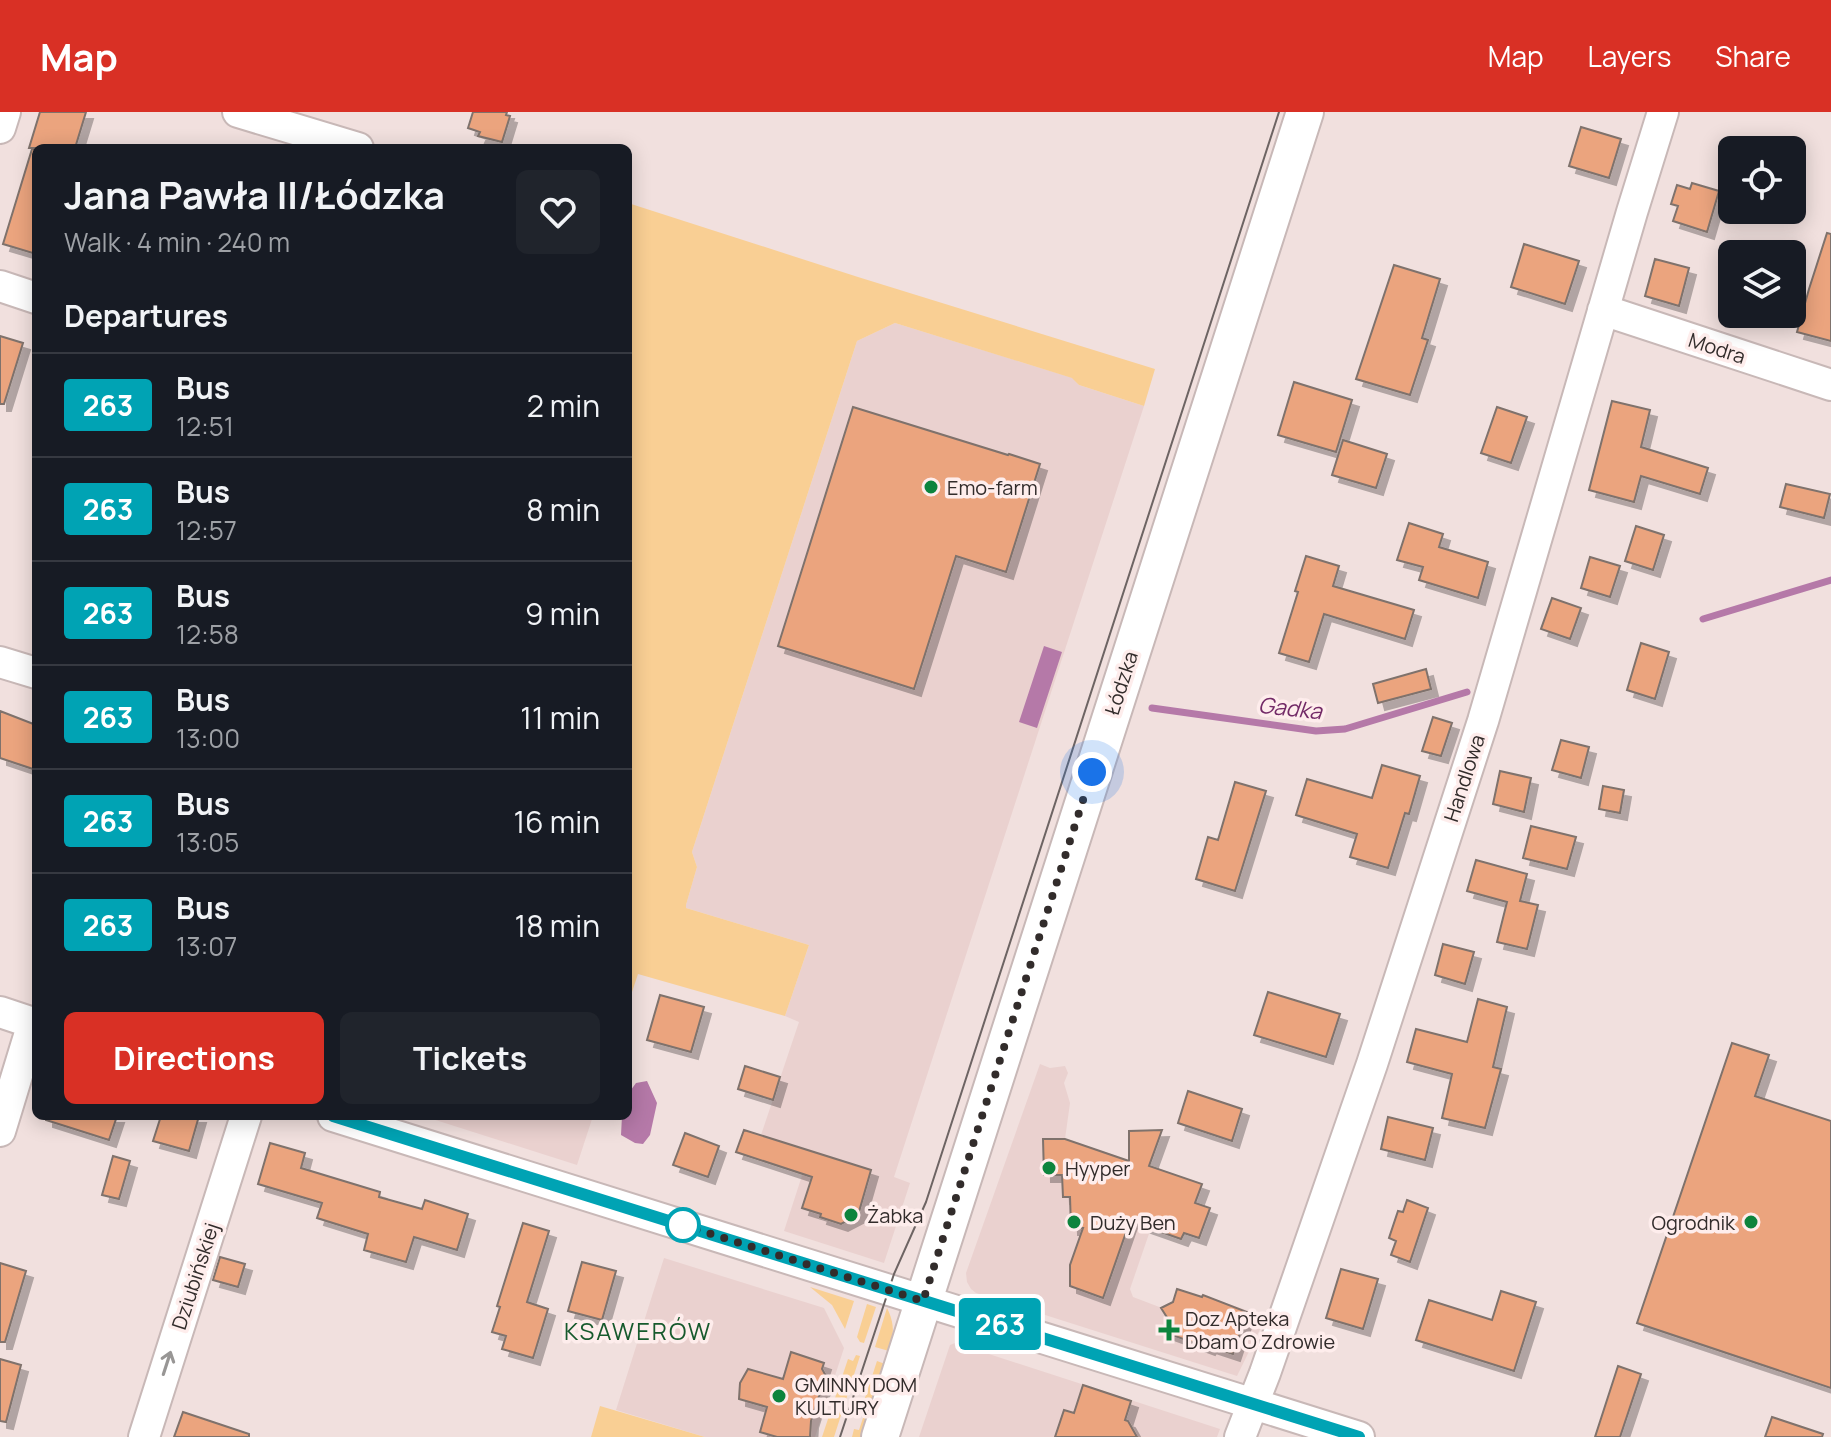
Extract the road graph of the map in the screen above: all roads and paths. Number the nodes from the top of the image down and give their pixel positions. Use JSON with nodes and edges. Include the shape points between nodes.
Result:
{"nodes":[{"id":1,"x":5,"y":112,"type":"edge"},
{"id":2,"x":238,"y":112,"type":"edge"},
{"id":3,"x":1305,"y":112,"type":"edge"},
{"id":4,"x":1663,"y":112,"type":"edge"},
{"id":5,"x":0,"y":128,"type":"edge"},
{"id":6,"x":345,"y":144,"type":"edge"},
{"id":7,"x":0,"y":286,"type":"edge"},
{"id":8,"x":32,"y":297,"type":"edge"},
{"id":9,"x":1603,"y":310,"type":"junction"},
{"id":10,"x":1831,"y":385,"type":"edge"},
{"id":11,"x":0,"y":662,"type":"edge"},
{"id":12,"x":32,"y":672,"type":"edge"},
{"id":13,"x":0,"y":1012,"type":"edge"},
{"id":14,"x":32,"y":1022,"type":"edge"},
{"id":15,"x":32,"y":1032,"type":"edge"},
{"id":16,"x":245,"y":1120,"type":"edge"},
{"id":17,"x":346,"y":1120,"type":"edge"},
{"id":18,"x":0,"y":1131,"type":"edge"},
{"id":19,"x":923,"y":1301,"type":"junction"},
{"id":20,"x":1252,"y":1403,"type":"junction"},
{"id":21,"x":144,"y":1437,"type":"edge"},
{"id":22,"x":880,"y":1437,"type":"edge"},
{"id":23,"x":1240,"y":1437,"type":"edge"},
{"id":24,"x":1359,"y":1437,"type":"edge"}],
"edges":[{"from":1,"to":5,"type":"street"},
{"from":2,"to":6,"type":"street"},
{"from":3,"to":19,"type":"main road","name":"Łódzka"},
{"from":4,"to":9,"type":"street","name":"Handlowa"},
{"from":7,"to":8,"type":"street"},
{"from":9,"to":10,"type":"street","name":"Modra"},
{"from":9,"to":20,"type":"street","name":"Handlowa","via":[[1483,721],[1372,1064]]},
{"from":11,"to":12,"type":"street"},
{"from":13,"to":14,"type":"street"},
{"from":15,"to":18,"type":"street"},
{"from":21,"to":16,"type":"street","name":"Dziubińskiej","one_way":true},
{"from":17,"to":19,"type":"street"},
{"from":19,"to":20,"type":"street"},
{"from":19,"to":22,"type":"main road","name":"Łódzka"},
{"from":20,"to":23,"type":"street","name":"Handlowa"},
{"from":20,"to":24,"type":"street"}]}
